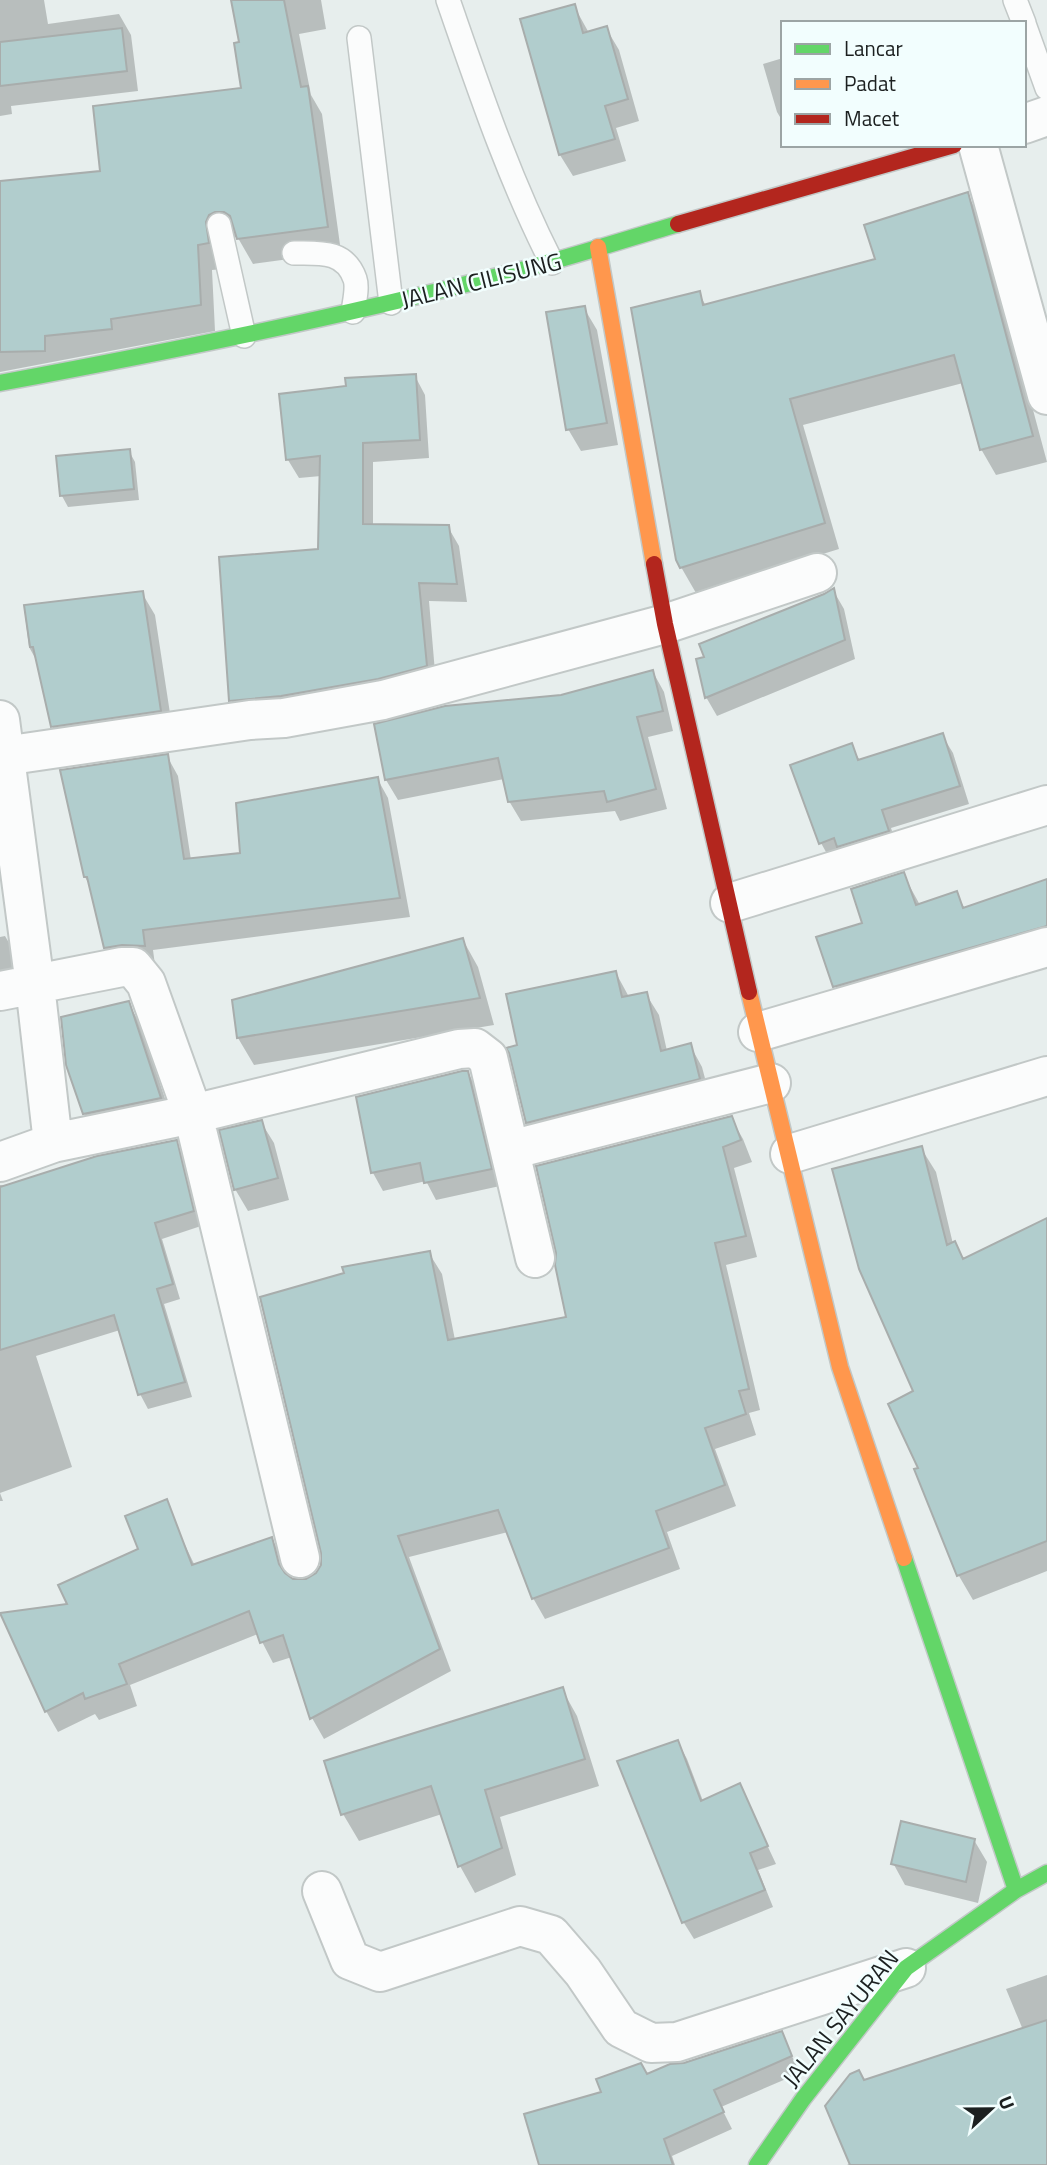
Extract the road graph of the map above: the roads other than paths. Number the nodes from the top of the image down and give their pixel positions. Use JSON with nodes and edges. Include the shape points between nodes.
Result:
{"nodes":[{"id":1,"x":448,"y":0,"type":"edge"},
{"id":2,"x":1015,"y":0,"type":"edge"},
{"id":3,"x":1023,"y":21,"type":"edge"},
{"id":4,"x":1026,"y":30,"type":"edge"},
{"id":5,"x":359,"y":38,"type":"dead end"},
{"id":6,"x":1047,"y":88,"type":"edge"},
{"id":7,"x":1047,"y":117,"type":"edge"},
{"id":8,"x":1026,"y":123,"type":"edge"},
{"id":9,"x":947,"y":147,"type":"edge"},
{"id":10,"x":979,"y":147,"type":"edge"},
{"id":11,"x":219,"y":225,"type":"dead end"},
{"id":12,"x":598,"y":247,"type":"junction"},
{"id":13,"x":293,"y":253,"type":"dead end"},
{"id":14,"x":552,"y":263,"type":"junction"},
{"id":15,"x":391,"y":303,"type":"junction"},
{"id":16,"x":353,"y":312,"type":"junction"},
{"id":17,"x":244,"y":336,"type":"junction"},
{"id":18,"x":0,"y":383,"type":"edge"},
{"id":19,"x":1047,"y":395,"type":"edge"},
{"id":20,"x":817,"y":573,"type":"dead end"},
{"id":21,"x":665,"y":624,"type":"junction"},
{"id":22,"x":2,"y":738,"type":"edge"},
{"id":23,"x":1047,"y":805,"type":"edge"},
{"id":24,"x":730,"y":903,"type":"junction"},
{"id":25,"x":1047,"y":947,"type":"edge"},
{"id":26,"x":18,"y":988,"type":"edge"},
{"id":27,"x":758,"y":1032,"type":"junction"},
{"id":28,"x":1047,"y":1076,"type":"edge"},
{"id":29,"x":771,"y":1083,"type":"junction"},
{"id":30,"x":193,"y":1114,"type":"junction"},
{"id":31,"x":53,"y":1143,"type":"junction"},
{"id":32,"x":510,"y":1150,"type":"junction"},
{"id":33,"x":790,"y":1154,"type":"junction"},
{"id":34,"x":0,"y":1162,"type":"edge"},
{"id":35,"x":536,"y":1258,"type":"dead end"},
{"id":36,"x":300,"y":1558,"type":"dead end"},
{"id":37,"x":1047,"y":1873,"type":"edge"},
{"id":38,"x":1016,"y":1890,"type":"junction"},
{"id":39,"x":323,"y":1891,"type":"dead end"},
{"id":40,"x":906,"y":1968,"type":"junction"},
{"id":41,"x":755,"y":2164,"type":"edge"}],
"edges":[{"from":1,"to":14,"type":"lane","via":[[484,103]]},
{"from":2,"to":3,"type":"lane"},
{"from":4,"to":6,"type":"lane"},
{"from":5,"to":15,"type":"lane"},
{"from":7,"to":8,"type":"street"},
{"from":9,"to":12,"type":"street","name":"JALAN CILISUNG"},
{"from":10,"to":19,"type":"street"},
{"from":11,"to":17,"type":"lane"},
{"from":12,"to":14,"type":"street","name":"JALAN CILISUNG"},
{"from":12,"to":21,"type":"street"},
{"from":13,"to":16,"type":"lane","via":[[343,259],[356,280]]},
{"from":14,"to":15,"type":"street","name":"JALAN CILISUNG"},
{"from":15,"to":16,"type":"street","name":"JALAN CILISUNG"},
{"from":16,"to":17,"type":"street","name":"JALAN CILISUNG"},
{"from":17,"to":18,"type":"street","name":"JALAN CILISUNG"},
{"from":20,"to":21,"type":"street"},
{"from":21,"to":22,"type":"street","via":[[383,700],[284,718]]},
{"from":21,"to":24,"type":"street"},
{"from":22,"to":26,"type":"street"},
{"from":23,"to":24,"type":"street"},
{"from":24,"to":27,"type":"street"},
{"from":25,"to":27,"type":"street"},
{"from":26,"to":30,"type":"street","via":[[133,967],[146,982]]},
{"from":26,"to":31,"type":"street"},
{"from":27,"to":29,"type":"street"},
{"from":28,"to":33,"type":"street"},
{"from":29,"to":32,"type":"street"},
{"from":29,"to":33,"type":"street"},
{"from":30,"to":31,"type":"street"},
{"from":30,"to":32,"type":"street","via":[[475,1048],[488,1058]]},
{"from":30,"to":36,"type":"street"},
{"from":31,"to":34,"type":"street"},
{"from":32,"to":35,"type":"street"},
{"from":33,"to":38,"type":"street","via":[[840,1367]]},
{"from":37,"to":38,"type":"street","name":"JALAN SAYURAN"},
{"from":38,"to":40,"type":"street","name":"JALAN SAYURAN"},
{"from":39,"to":40,"type":"street","via":[[350,1961],[380,1972],[520,1926],[551,1935],[621,2028],[651,2043],[677,2042]]},
{"from":40,"to":41,"type":"street","name":"JALAN SAYURAN"}]}
